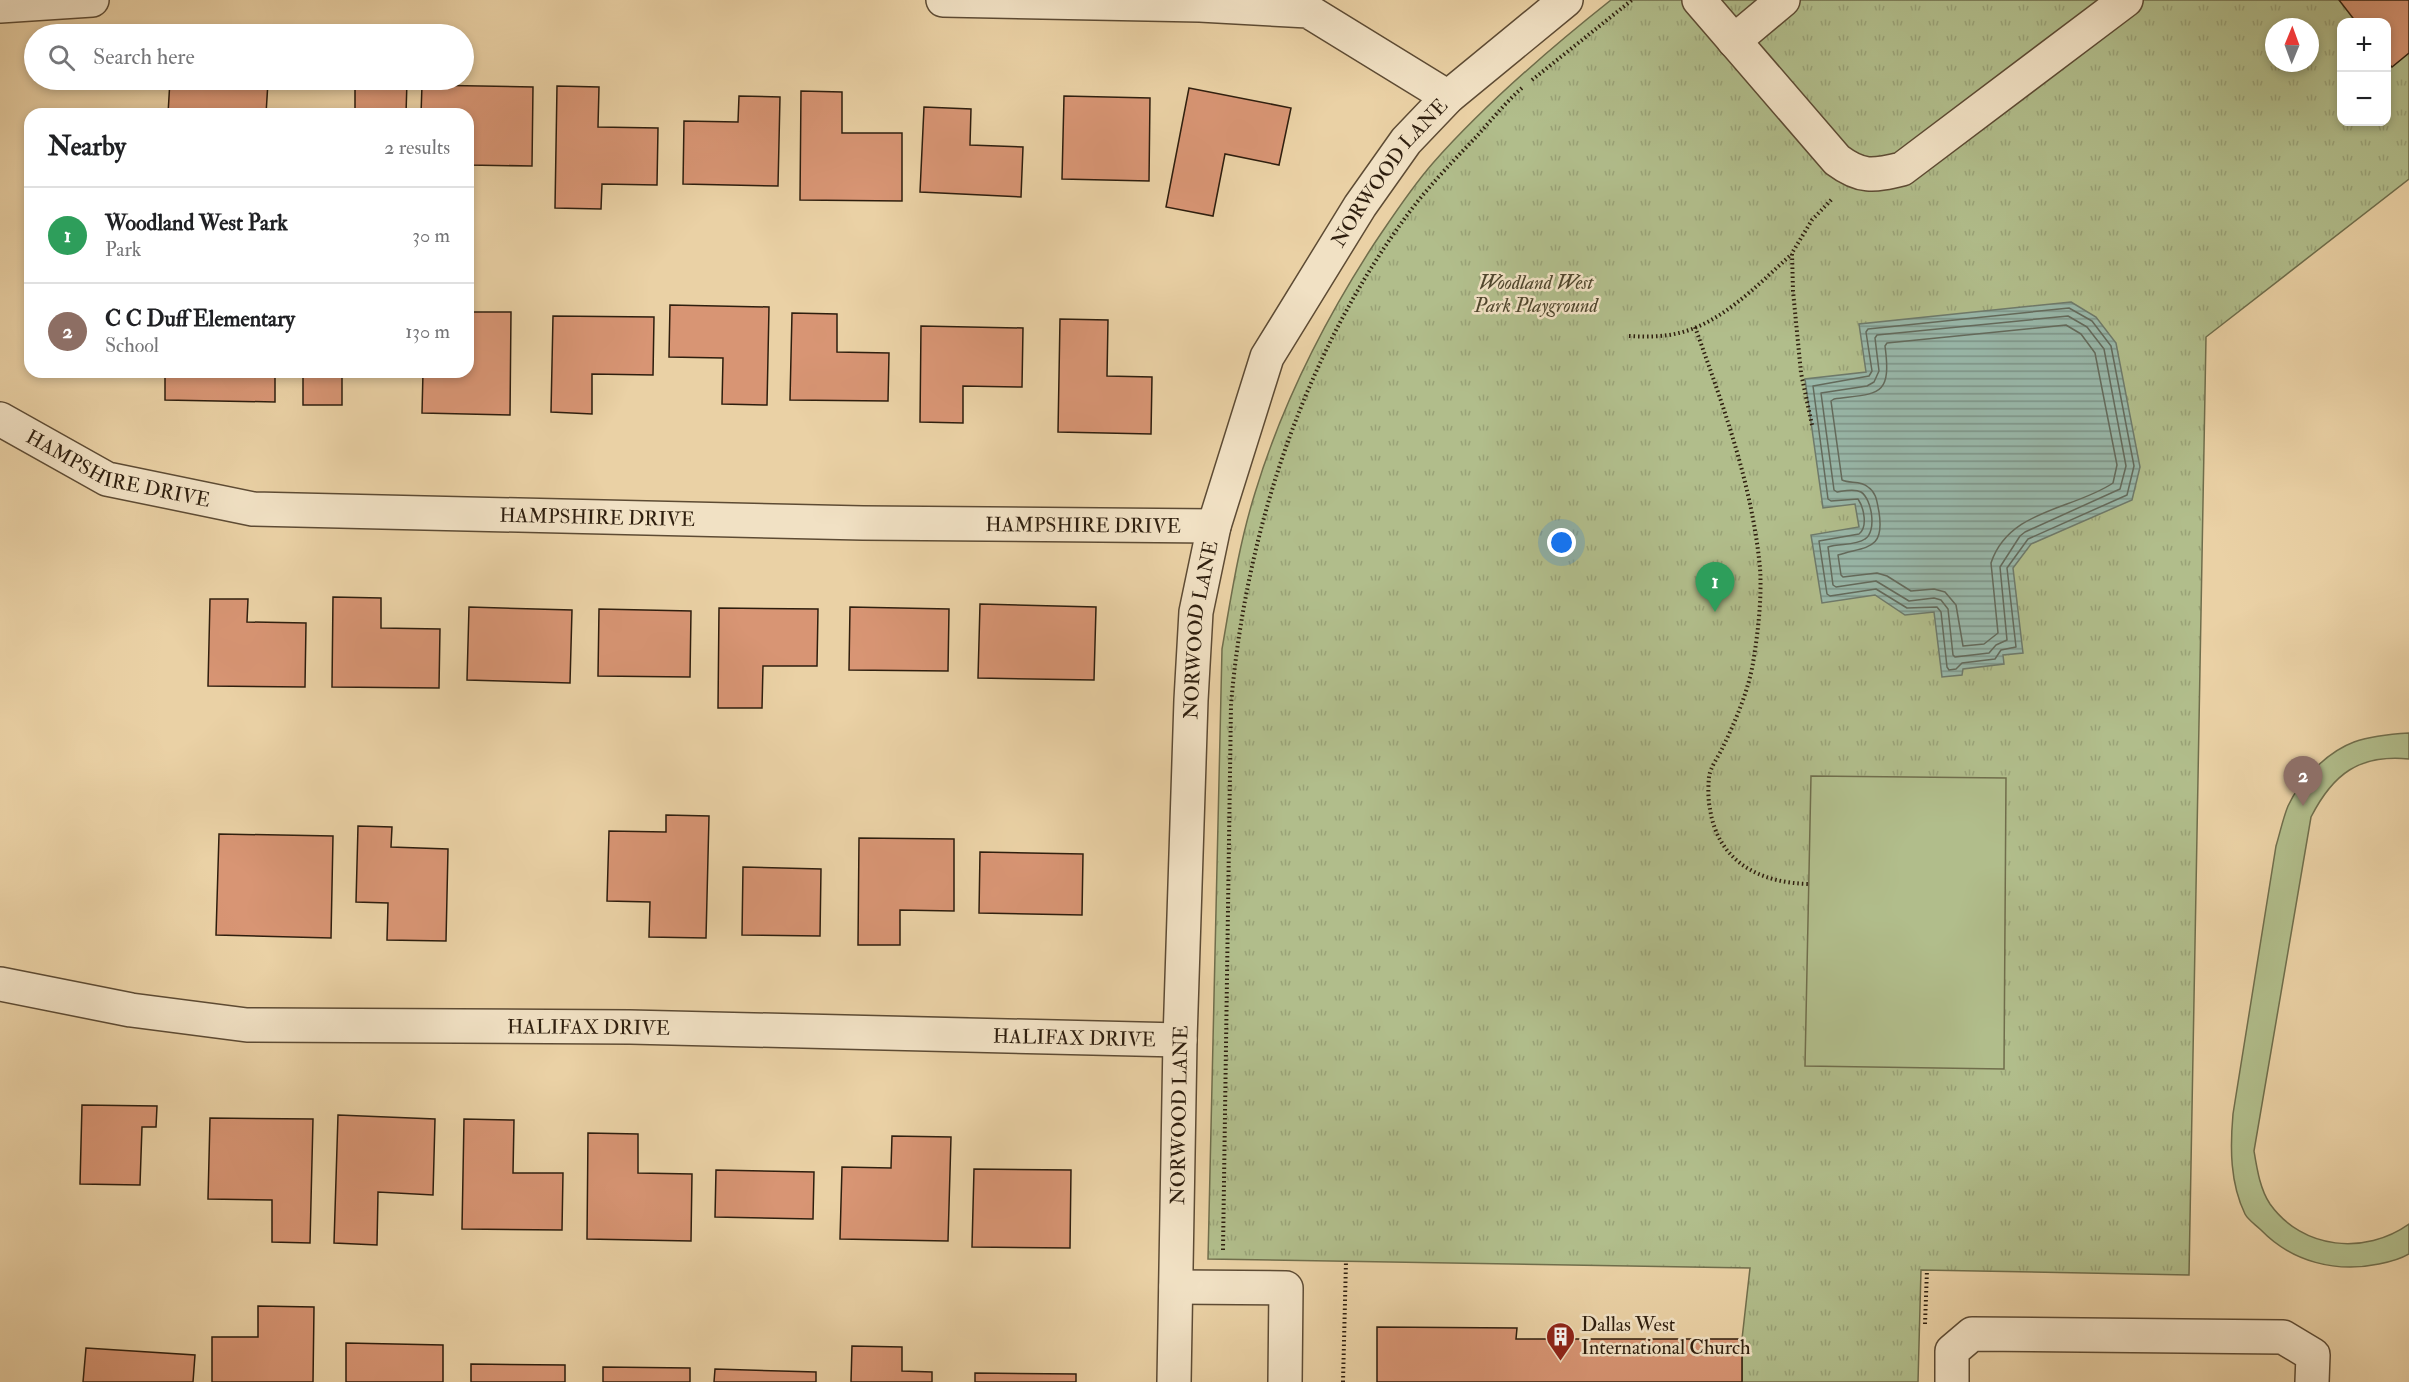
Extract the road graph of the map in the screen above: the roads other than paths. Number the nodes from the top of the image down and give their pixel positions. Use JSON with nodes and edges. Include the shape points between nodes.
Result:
{"nodes":[{"id":1,"x":92,"y":0,"type":"edge"},
{"id":2,"x":943,"y":0,"type":"edge"},
{"id":3,"x":1566,"y":0,"type":"edge"},
{"id":4,"x":1699,"y":0,"type":"edge"},
{"id":5,"x":1783,"y":0,"type":"edge"},
{"id":6,"x":2126,"y":0,"type":"edge"},
{"id":7,"x":0,"y":6,"type":"edge"},
{"id":8,"x":1734,"y":41,"type":"junction"},
{"id":9,"x":1448,"y":97,"type":"junction"},
{"id":10,"x":0,"y":419,"type":"edge"},
{"id":11,"x":1214,"y":526,"type":"junction"},
{"id":12,"x":0,"y":984,"type":"edge"},
{"id":13,"x":1180,"y":1040,"type":"junction"},
{"id":14,"x":1176,"y":1287,"type":"junction"},
{"id":15,"x":1174,"y":1382,"type":"edge"},
{"id":16,"x":1285,"y":1382,"type":"edge"},
{"id":17,"x":1952,"y":1382,"type":"edge"},
{"id":18,"x":2312,"y":1382,"type":"edge"}],
"edges":[{"from":1,"to":7,"type":"street"},
{"from":2,"to":9,"type":"street","via":[[1308,11]]},
{"from":3,"to":9,"type":"street","name":"NORWOOD LANE"},
{"from":4,"to":8,"type":"street"},
{"from":5,"to":8,"type":"street"},
{"from":6,"to":8,"type":"street","via":[[1902,170],[1882,174],[1863,175],[1837,160]]},
{"from":9,"to":11,"type":"street","name":"NORWOOD LANE","via":[[1406,141],[1360,206],[1267,357]]},
{"from":10,"to":11,"type":"street","name":"HAMPSHIRE DRIVE","via":[[107,479],[253,509],[863,523]]},
{"from":11,"to":13,"type":"street","name":"NORWOOD LANE","via":[[1196,623]]},
{"from":12,"to":13,"type":"street","name":"HALIFAX DRIVE","via":[[131,1010],[247,1025],[642,1027]]},
{"from":13,"to":14,"type":"street","name":"NORWOOD LANE"},
{"from":14,"to":15,"type":"street","name":"NORWOOD LANE"},
{"from":14,"to":16,"type":"street","via":[[1286,1288]]},
{"from":17,"to":18,"type":"street","via":[[1952,1351],[1972,1334],[2283,1337],[2313,1355]]}]}
